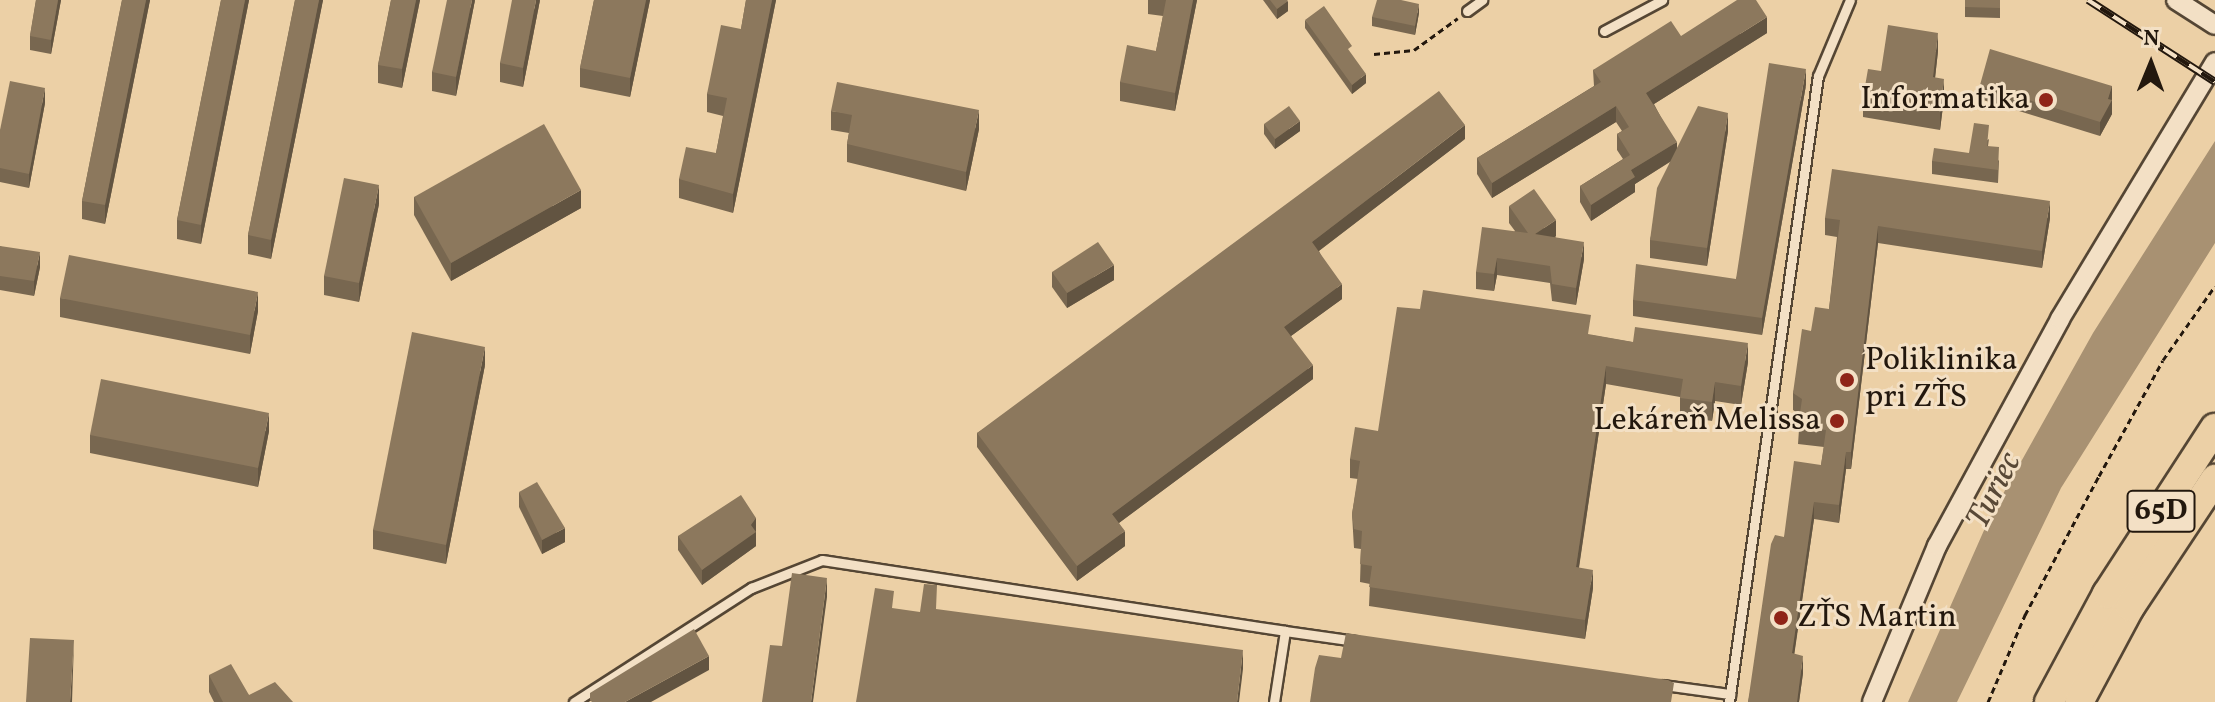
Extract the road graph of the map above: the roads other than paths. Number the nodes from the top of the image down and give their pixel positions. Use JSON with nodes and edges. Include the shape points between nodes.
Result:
{"nodes":[{"id":1,"x":1482,"y":0,"type":"edge"},
{"id":2,"x":1662,"y":0,"type":"edge"},
{"id":3,"x":1850,"y":0,"type":"edge"},
{"id":4,"x":2176,"y":0,"type":"edge"},
{"id":5,"x":1467,"y":11,"type":"road end"},
{"id":6,"x":2215,"y":25,"type":"edge"},
{"id":7,"x":1604,"y":31,"type":"dead end"},
{"id":8,"x":2215,"y":62,"type":"edge"},
{"id":9,"x":2215,"y":428,"type":"edge"},
{"id":10,"x":2215,"y":479,"type":"edge"},
{"id":11,"x":2118,"y":601,"type":"junction"},
{"id":12,"x":1285,"y":631,"type":"junction"},
{"id":13,"x":1362,"y":642,"type":"edge"},
{"id":14,"x":1654,"y":683,"type":"edge"},
{"id":15,"x":1730,"y":698,"type":"edge"},
{"id":16,"x":574,"y":702,"type":"edge"},
{"id":17,"x":1274,"y":702,"type":"edge"},
{"id":18,"x":1872,"y":702,"type":"edge"},
{"id":19,"x":2049,"y":702,"type":"edge"},
{"id":20,"x":2079,"y":702,"type":"edge"}],
"edges":[{"from":1,"to":5,"type":"lane"},
{"from":2,"to":7,"type":"lane"},
{"from":3,"to":15,"type":"lane","via":[[1818,76]]},
{"from":4,"to":6,"type":"street"},
{"from":8,"to":18,"type":"street","via":[[2060,319],[1937,546]]},
{"from":9,"to":11,"type":"main road","number":"65D"},
{"from":10,"to":11,"type":"main road","number":"65D"},
{"from":11,"to":19,"type":"main road","number":"65D"},
{"from":11,"to":20,"type":"main road","number":"65D"},
{"from":12,"to":13,"type":"lane"},
{"from":12,"to":16,"type":"lane","via":[[822,560],[751,588]]},
{"from":12,"to":17,"type":"lane"},
{"from":14,"to":15,"type":"lane"}]}
